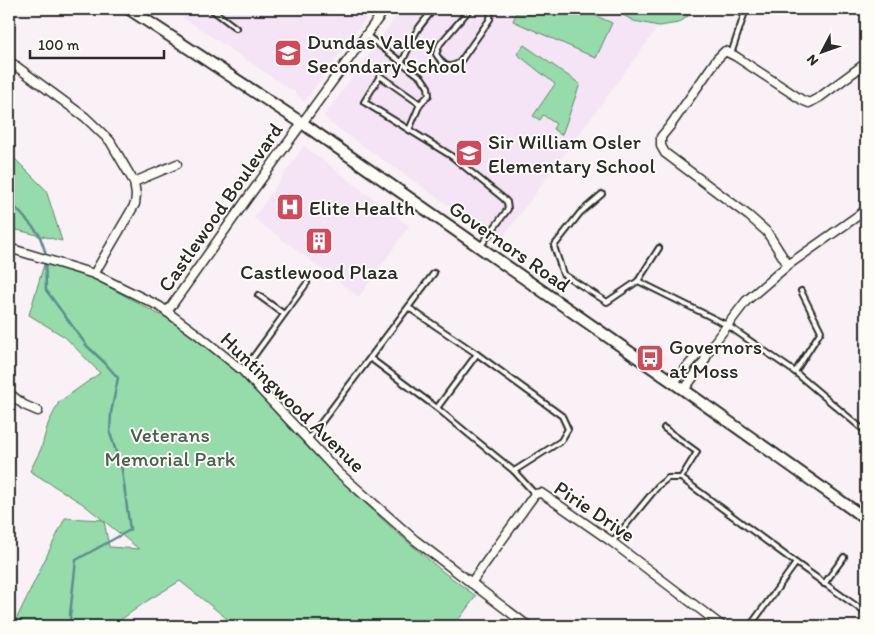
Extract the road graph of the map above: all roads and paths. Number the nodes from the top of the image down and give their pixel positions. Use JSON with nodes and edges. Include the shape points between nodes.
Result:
{"nodes":[{"id":1,"x":129,"y":9,"type":"edge"},
{"id":2,"x":211,"y":9,"type":"edge"},
{"id":3,"x":385,"y":9,"type":"edge"},
{"id":4,"x":434,"y":9,"type":"edge"},
{"id":5,"x":470,"y":9,"type":"edge"},
{"id":6,"x":491,"y":9,"type":"edge"},
{"id":7,"x":746,"y":9,"type":"edge"},
{"id":8,"x":236,"y":28,"type":"dead end"},
{"id":9,"x":366,"y":35,"type":"junction"},
{"id":10,"x":731,"y":54,"type":"junction"},
{"id":11,"x":9,"y":60,"type":"edge"},
{"id":12,"x":401,"y":63,"type":"junction"},
{"id":13,"x":866,"y":63,"type":"edge"},
{"id":14,"x":420,"y":104,"type":"junction"},
{"id":15,"x":302,"y":123,"type":"junction"},
{"id":16,"x":409,"y":130,"type":"junction"},
{"id":17,"x":177,"y":164,"type":"dead end"},
{"id":18,"x":134,"y":182,"type":"junction"},
{"id":19,"x":602,"y":194,"type":"dead end"},
{"id":20,"x":866,"y":210,"type":"edge"},
{"id":21,"x":9,"y":248,"type":"edge"},
{"id":22,"x":480,"y":248,"type":"junction"},
{"id":23,"x":659,"y":248,"type":"dead end"},
{"id":24,"x":788,"y":265,"type":"junction"},
{"id":25,"x":434,"y":273,"type":"dead end"},
{"id":26,"x":94,"y":274,"type":"junction"},
{"id":27,"x":638,"y":281,"type":"junction"},
{"id":28,"x":308,"y":283,"type":"dead end"},
{"id":29,"x":801,"y":292,"type":"dead end"},
{"id":30,"x":258,"y":295,"type":"dead end"},
{"id":31,"x":409,"y":308,"type":"junction"},
{"id":32,"x":167,"y":312,"type":"junction"},
{"id":33,"x":284,"y":314,"type":"junction"},
{"id":34,"x":727,"y":325,"type":"junction"},
{"id":35,"x":710,"y":348,"type":"junction"},
{"id":36,"x":478,"y":354,"type":"junction"},
{"id":37,"x":370,"y":358,"type":"junction"},
{"id":38,"x":243,"y":371,"type":"junction"},
{"id":39,"x":795,"y":372,"type":"junction"},
{"id":40,"x":674,"y":382,"type":"junction"},
{"id":41,"x":684,"y":390,"type":"junction"},
{"id":42,"x":9,"y":393,"type":"edge"},
{"id":43,"x":437,"y":408,"type":"junction"},
{"id":44,"x":38,"y":411,"type":"dead end"},
{"id":45,"x":664,"y":428,"type":"dead end"},
{"id":46,"x":866,"y":432,"type":"edge"},
{"id":47,"x":308,"y":440,"type":"junction"},
{"id":48,"x":514,"y":471,"type":"junction"},
{"id":49,"x":681,"y":478,"type":"junction"},
{"id":50,"x":535,"y":494,"type":"junction"},
{"id":51,"x":866,"y":520,"type":"edge"},
{"id":52,"x":612,"y":542,"type":"junction"},
{"id":53,"x":844,"y":557,"type":"dead end"},
{"id":54,"x":796,"y":563,"type":"junction"},
{"id":55,"x":471,"y":583,"type":"junction"},
{"id":56,"x":824,"y":584,"type":"junction"},
{"id":57,"x":866,"y":613,"type":"edge"},
{"id":58,"x":528,"y":626,"type":"edge"},
{"id":59,"x":722,"y":626,"type":"edge"},
{"id":60,"x":750,"y":626,"type":"edge"}],
"edges":[{"from":1,"to":15,"type":"main road","name":"Governors Road"},
{"from":2,"to":8,"type":"lane"},
{"from":3,"to":9,"type":"street","name":"Castlewood Boulevard"},
{"from":4,"to":12,"type":"lane","via":[[419,27]]},
{"from":5,"to":6,"type":"lane","via":[[440,44],[436,54],[448,66],[460,62],[490,19]]},
{"from":7,"to":10,"type":"lane"},
{"from":9,"to":12,"type":"lane"},
{"from":9,"to":15,"type":"street","name":"Castlewood Boulevard"},
{"from":10,"to":13,"type":"street","via":[[810,103]]},
{"from":10,"to":24,"type":"street","via":[[725,51],[717,59],[661,137],[661,146],[666,154],[767,232]]},
{"from":11,"to":18,"type":"street","via":[[85,117],[110,141]]},
{"from":12,"to":14,"type":"lane","via":[[422,78],[428,87],[429,95]]},
{"from":14,"to":16,"type":"lane"},
{"from":14,"to":16,"type":"lane","via":[[380,76],[364,102]]},
{"from":15,"to":22,"type":"main road","name":"Governors Road"},
{"from":15,"to":32,"type":"street","name":"Castlewood Boulevard"},
{"from":16,"to":22,"type":"lane","via":[[450,155],[506,202],[508,209]]},
{"from":17,"to":18,"type":"street"},
{"from":18,"to":26,"type":"street","via":[[135,204]]},
{"from":19,"to":27,"type":"lane","via":[[580,212],[554,246],[563,274],[608,302]]},
{"from":20,"to":24,"type":"street"},
{"from":21,"to":26,"type":"street","name":"Huntingwood Avenue"},
{"from":22,"to":40,"type":"main road","name":"Governors Road"},
{"from":23,"to":27,"type":"lane"},
{"from":24,"to":34,"type":"street","via":[[746,301]]},
{"from":25,"to":31,"type":"lane"},
{"from":26,"to":32,"type":"street","name":"Huntingwood Avenue"},
{"from":27,"to":34,"type":"lane"},
{"from":28,"to":33,"type":"lane"},
{"from":29,"to":39,"type":"lane","via":[[821,331]]},
{"from":30,"to":33,"type":"lane"},
{"from":31,"to":36,"type":"lane"},
{"from":31,"to":37,"type":"lane"},
{"from":32,"to":38,"type":"street","name":"Huntingwood Avenue"},
{"from":33,"to":38,"type":"lane"},
{"from":34,"to":35,"type":"street"},
{"from":34,"to":39,"type":"lane"},
{"from":35,"to":40,"type":"street","via":[[698,354]]},
{"from":35,"to":41,"type":"street"},
{"from":36,"to":43,"type":"lane"},
{"from":36,"to":48,"type":"lane","via":[[562,416],[568,429],[561,441]]},
{"from":37,"to":43,"type":"lane"},
{"from":37,"to":47,"type":"lane"},
{"from":38,"to":47,"type":"street","name":"Huntingwood Avenue"},
{"from":39,"to":46,"type":"lane"},
{"from":40,"to":41,"type":"main road","name":"Governors Road"},
{"from":41,"to":51,"type":"main road","name":"Governors Road"},
{"from":42,"to":44,"type":"street"},
{"from":43,"to":48,"type":"lane"},
{"from":45,"to":49,"type":"lane","via":[[697,452]]},
{"from":47,"to":55,"type":"street","name":"Huntingwood Avenue","via":[[338,472],[415,540]]},
{"from":48,"to":50,"type":"lane"},
{"from":49,"to":52,"type":"lane","via":[[668,478],[658,486]]},
{"from":49,"to":54,"type":"lane"},
{"from":50,"to":52,"type":"street","name":"Pirie Drive","via":[[541,493]]},
{"from":50,"to":55,"type":"street","name":"Pirie Drive"},
{"from":52,"to":59,"type":"street","name":"Pirie Drive"},
{"from":53,"to":56,"type":"lane"},
{"from":54,"to":56,"type":"lane"},
{"from":54,"to":60,"type":"lane"},
{"from":55,"to":58,"type":"street","name":"Huntingwood Avenue"},
{"from":56,"to":57,"type":"lane"}]}
